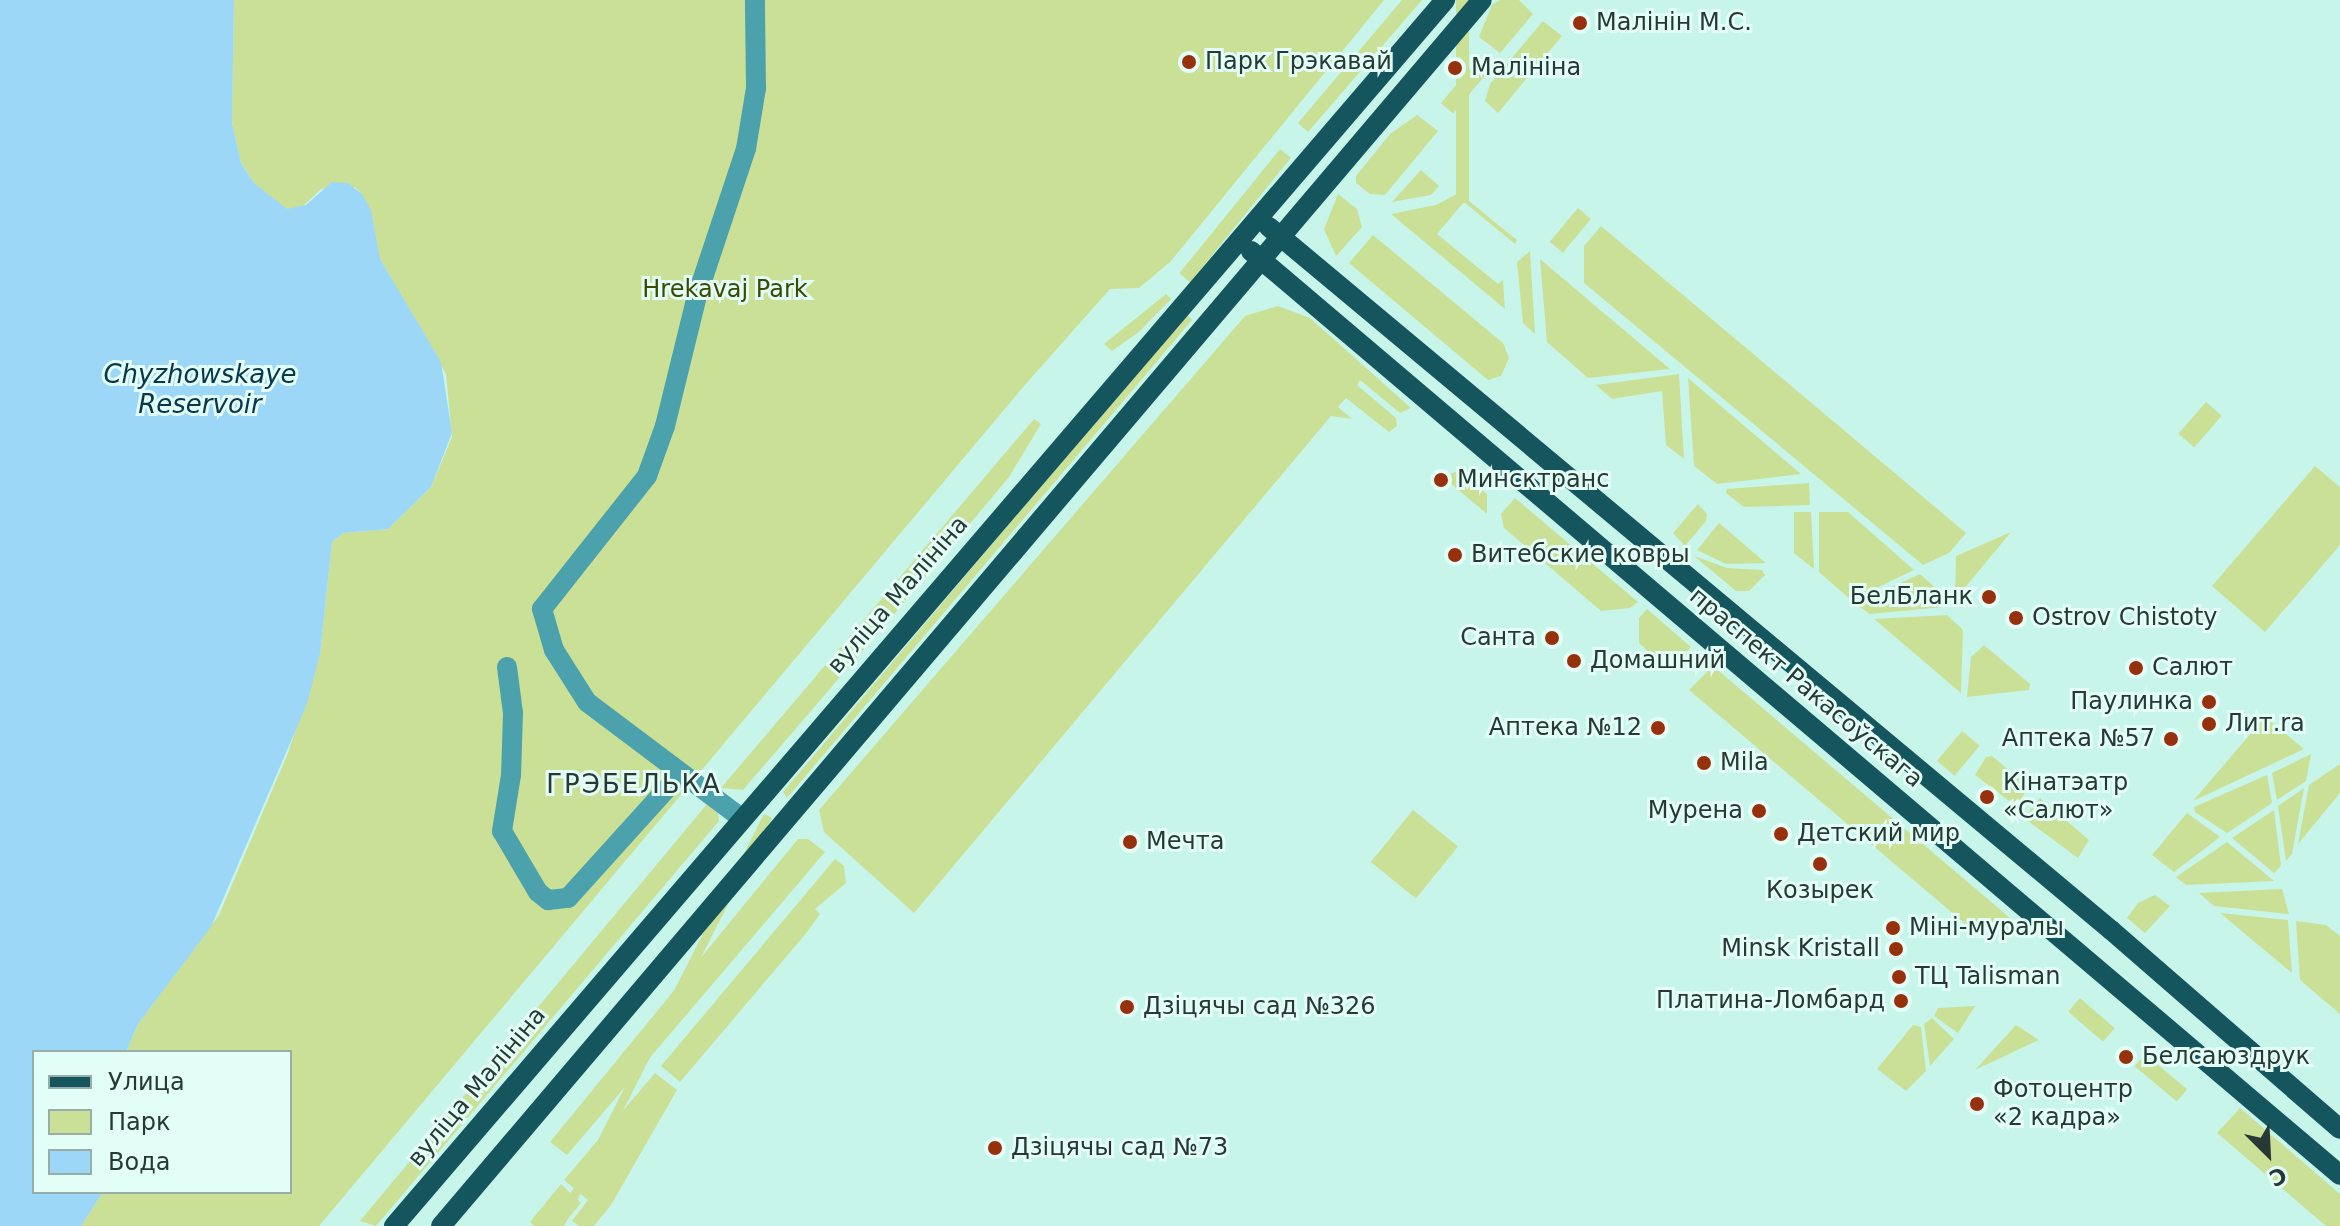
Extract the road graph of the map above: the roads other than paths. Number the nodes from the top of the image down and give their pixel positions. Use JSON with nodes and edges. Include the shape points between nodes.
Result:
{"nodes":[{"id":1,"x":755,"y":0,"type":"edge"},
{"id":2,"x":1445,"y":0,"type":"edge"},
{"id":3,"x":1482,"y":0,"type":"edge"},
{"id":4,"x":1258,"y":219,"type":"junction"},
{"id":5,"x":1280,"y":236,"type":"junction"},
{"id":6,"x":1239,"y":242,"type":"junction"},
{"id":7,"x":1260,"y":258,"type":"junction"},
{"id":8,"x":507,"y":667,"type":"dead end"},
{"id":9,"x":680,"y":774,"type":"junction"},
{"id":10,"x":762,"y":793,"type":"junction"},
{"id":11,"x":787,"y":814,"type":"junction"},
{"id":12,"x":740,"y":817,"type":"junction"},
{"id":13,"x":2340,"y":1129,"type":"edge"},
{"id":14,"x":2340,"y":1175,"type":"edge"},
{"id":15,"x":394,"y":1226,"type":"edge"},
{"id":16,"x":441,"y":1226,"type":"edge"}],
"edges":[{"from":1,"to":9,"type":"street","via":[[756,88],[746,149],[697,296],[665,426],[647,476],[542,609],[554,650],[587,702]]},
{"from":2,"to":4,"type":"main road","name":"вуліца Малініна"},
{"from":3,"to":5,"type":"main road"},
{"from":4,"to":5,"type":"main road","name":"праспект Ракасоўскага"},
{"from":4,"to":6,"type":"main road","name":"вуліца Малініна"},
{"from":5,"to":7,"type":"main road"},
{"from":5,"to":13,"type":"main road","name":"праспект Ракасоўскага","via":[[2111,930]]},
{"from":6,"to":7,"type":"main road","name":"праспект Ракасоўскага"},
{"from":6,"to":10,"type":"main road","name":"вуліца Малініна"},
{"from":7,"to":11,"type":"main road"},
{"from":7,"to":14,"type":"main road","name":"праспект Ракасоўскага"},
{"from":8,"to":9,"type":"street","via":[[512,729],[502,831],[548,900],[568,898]]},
{"from":9,"to":12,"type":"street"},
{"from":10,"to":11,"type":"main road"},
{"from":10,"to":12,"type":"main road","name":"вуліца Малініна"},
{"from":11,"to":16,"type":"main road"},
{"from":12,"to":15,"type":"main road","name":"вуліца Малініна"}]}
